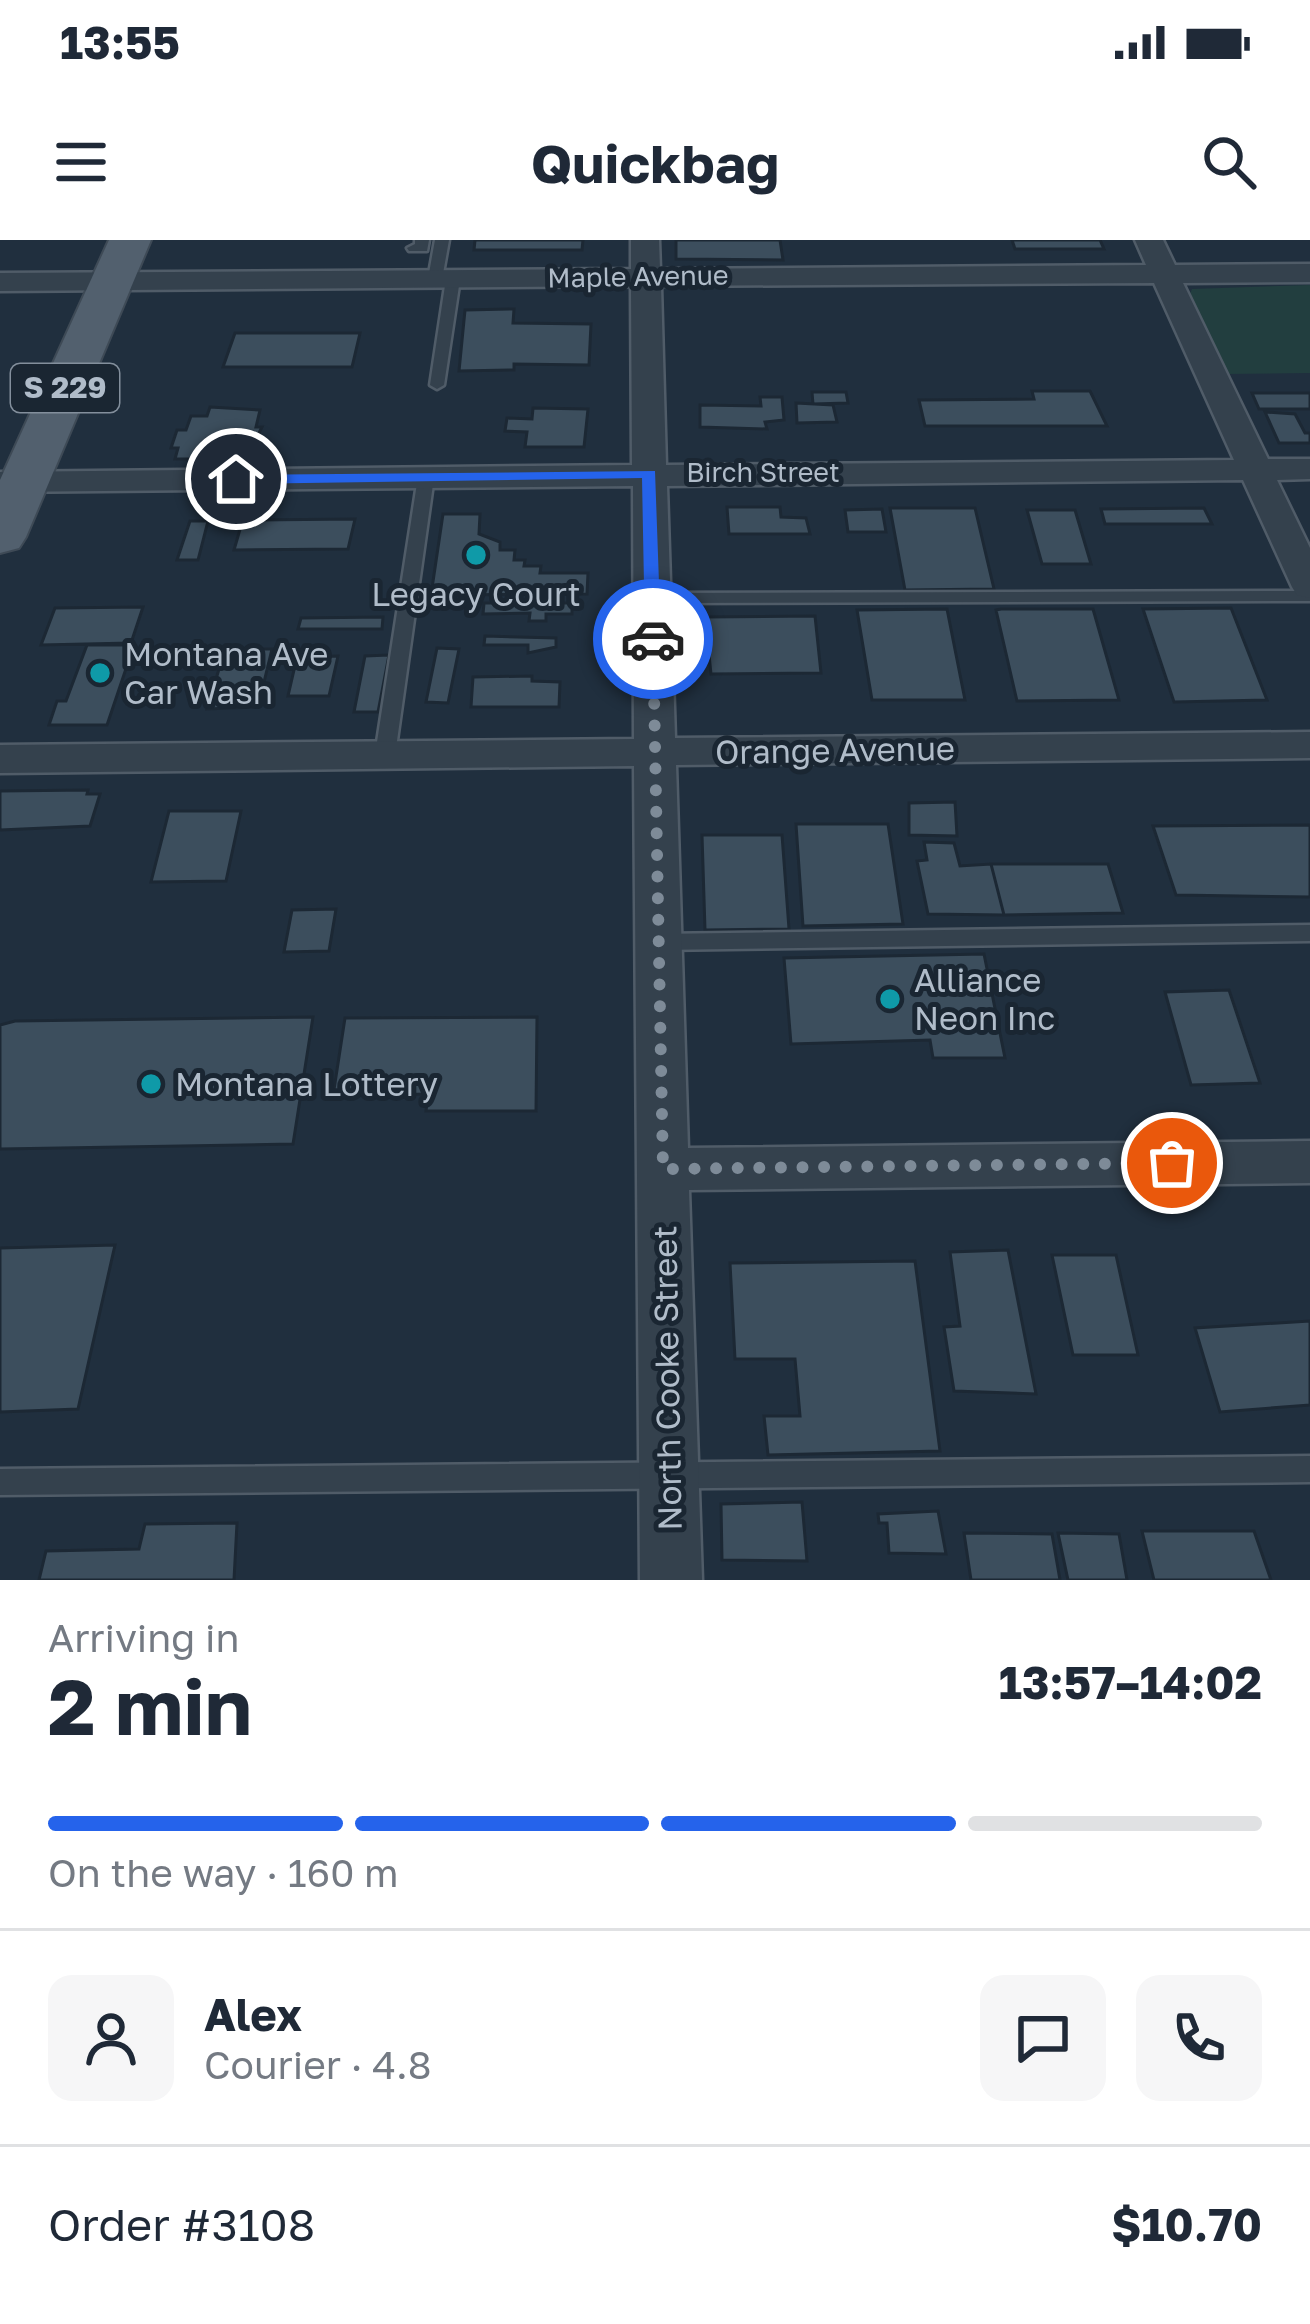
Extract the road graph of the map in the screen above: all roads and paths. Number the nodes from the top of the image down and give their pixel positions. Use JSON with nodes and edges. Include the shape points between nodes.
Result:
{"nodes":[{"id":1,"x":130,"y":240,"type":"edge"},
{"id":2,"x":1149,"y":240,"type":"edge"},
{"id":3,"x":441,"y":244,"type":"edge"},
{"id":4,"x":419,"y":246,"type":"edge"},
{"id":5,"x":646,"y":258,"type":"edge"},
{"id":6,"x":1310,"y":272,"type":"edge"},
{"id":7,"x":1165,"y":273,"type":"junction"},
{"id":8,"x":444,"y":279,"type":"junction"},
{"id":9,"x":0,"y":282,"type":"edge"},
{"id":10,"x":111,"y":283,"type":"junction"},
{"id":11,"x":437,"y":385,"type":"dead end"},
{"id":12,"x":1256,"y":469,"type":"junction"},
{"id":13,"x":1310,"y":469,"type":"edge"},
{"id":14,"x":650,"y":474,"type":"junction"},
{"id":15,"x":426,"y":477,"type":"junction"},
{"id":16,"x":12,"y":482,"type":"edge"},
{"id":17,"x":0,"y":537,"type":"edge"},
{"id":18,"x":1310,"y":591,"type":"edge"},
{"id":19,"x":652,"y":598,"type":"junction"},
{"id":20,"x":1310,"y":745,"type":"edge"},
{"id":21,"x":655,"y":751,"type":"junction"},
{"id":22,"x":386,"y":754,"type":"junction"},
{"id":23,"x":0,"y":759,"type":"edge"},
{"id":24,"x":1310,"y":933,"type":"edge"},
{"id":25,"x":658,"y":942,"type":"junction"},
{"id":26,"x":1310,"y":1162,"type":"edge"},
{"id":27,"x":663,"y":1169,"type":"junction"},
{"id":28,"x":1310,"y":1469,"type":"edge"},
{"id":29,"x":669,"y":1478,"type":"junction"},
{"id":30,"x":0,"y":1482,"type":"edge"},
{"id":31,"x":671,"y":1580,"type":"edge"}],
"edges":[{"from":1,"to":10,"type":"main road","number":"S 229"},
{"from":2,"to":7,"type":"street"},
{"from":3,"to":4,"type":"lane"},
{"from":3,"to":8,"type":"lane"},
{"from":5,"to":7,"type":"street","name":"Maple Avenue"},
{"from":5,"to":8,"type":"street","name":"Maple Avenue"},
{"from":5,"to":14,"type":"street","name":"North Cooke Street"},
{"from":6,"to":7,"type":"street","name":"Maple Avenue"},
{"from":7,"to":12,"type":"street"},
{"from":8,"to":10,"type":"street","name":"Maple Avenue"},
{"from":8,"to":11,"type":"lane"},
{"from":9,"to":10,"type":"street","name":"Maple Avenue"},
{"from":10,"to":16,"type":"main road","number":"S 229"},
{"from":12,"to":13,"type":"street","name":"Birch Street"},
{"from":12,"to":14,"type":"street","name":"Birch Street"},
{"from":12,"to":18,"type":"street"},
{"from":14,"to":15,"type":"street","name":"Birch Street"},
{"from":14,"to":19,"type":"street","name":"North Cooke Street"},
{"from":15,"to":16,"type":"street","name":"Birch Street"},
{"from":15,"to":22,"type":"lane"},
{"from":16,"to":17,"type":"main road","number":"S 229"},
{"from":18,"to":19,"type":"lane"},
{"from":19,"to":21,"type":"street","name":"North Cooke Street"},
{"from":20,"to":21,"type":"street","name":"Orange Avenue"},
{"from":21,"to":22,"type":"street","name":"Orange Avenue"},
{"from":21,"to":25,"type":"street","name":"North Cooke Street"},
{"from":22,"to":23,"type":"street","name":"Orange Avenue"},
{"from":24,"to":25,"type":"lane"},
{"from":25,"to":27,"type":"street","name":"North Cooke Street"},
{"from":26,"to":27,"type":"street"},
{"from":27,"to":29,"type":"street","name":"North Cooke Street"},
{"from":28,"to":29,"type":"lane"},
{"from":29,"to":30,"type":"lane"},
{"from":29,"to":31,"type":"street","name":"North Cooke Street"}]}
